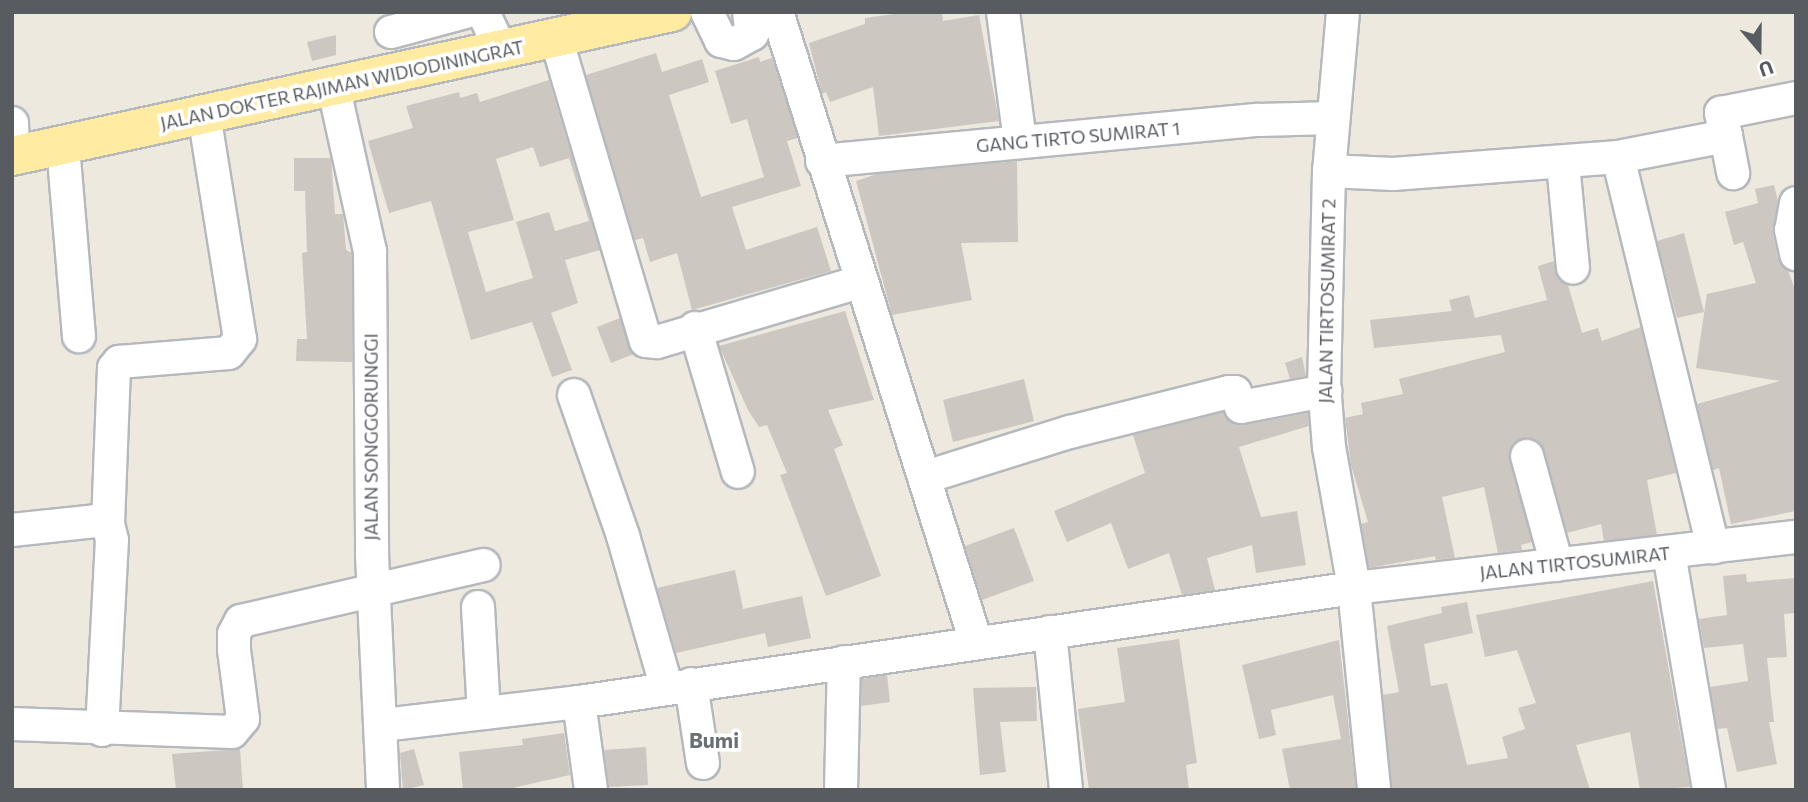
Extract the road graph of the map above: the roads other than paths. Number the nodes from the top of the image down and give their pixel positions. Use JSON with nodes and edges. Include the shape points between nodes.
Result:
{"nodes":[{"id":1,"x":465,"y":12,"type":"edge"},
{"id":2,"x":483,"y":12,"type":"edge"},
{"id":3,"x":672,"y":12,"type":"edge"},
{"id":4,"x":707,"y":12,"type":"edge"},
{"id":5,"x":749,"y":12,"type":"edge"},
{"id":6,"x":776,"y":12,"type":"edge"},
{"id":7,"x":1003,"y":12,"type":"edge"},
{"id":8,"x":1343,"y":12,"type":"edge"},
{"id":9,"x":390,"y":22,"type":"edge"},
{"id":10,"x":556,"y":38,"type":"junction"},
{"id":11,"x":502,"y":52,"type":"junction"},
{"id":12,"x":396,"y":75,"type":"junction"},
{"id":13,"x":334,"y":89,"type":"junction"},
{"id":14,"x":1796,"y":98,"type":"edge"},
{"id":15,"x":204,"y":115,"type":"junction"},
{"id":16,"x":1333,"y":118,"type":"junction"},
{"id":17,"x":12,"y":123,"type":"edge"},
{"id":18,"x":1726,"y":136,"type":"junction"},
{"id":19,"x":1020,"y":142,"type":"junction"},
{"id":20,"x":63,"y":146,"type":"junction"},
{"id":21,"x":13,"y":156,"type":"edge"},
{"id":22,"x":1618,"y":157,"type":"junction"},
{"id":23,"x":822,"y":161,"type":"junction"},
{"id":24,"x":1563,"y":164,"type":"junction"},
{"id":25,"x":1329,"y":171,"type":"junction"},
{"id":26,"x":1733,"y":173,"type":"dead end"},
{"id":27,"x":1796,"y":204,"type":"edge"},
{"id":28,"x":1796,"y":254,"type":"edge"},
{"id":29,"x":1573,"y":268,"type":"dead end"},
{"id":30,"x":859,"y":282,"type":"junction"},
{"id":31,"x":695,"y":328,"type":"junction"},
{"id":32,"x":79,"y":336,"type":"dead end"},
{"id":33,"x":1325,"y":391,"type":"junction"},
{"id":34,"x":574,"y":395,"type":"dead end"},
{"id":35,"x":1527,"y":456,"type":"dead end"},
{"id":36,"x":738,"y":472,"type":"dead end"},
{"id":37,"x":926,"y":477,"type":"junction"},
{"id":38,"x":108,"y":524,"type":"junction"},
{"id":39,"x":12,"y":530,"type":"edge"},
{"id":40,"x":1796,"y":537,"type":"edge"},
{"id":41,"x":1713,"y":548,"type":"junction"},
{"id":42,"x":1670,"y":552,"type":"junction"},
{"id":43,"x":484,"y":565,"type":"dead end"},
{"id":44,"x":1557,"y":565,"type":"junction"},
{"id":45,"x":1354,"y":588,"type":"junction"},
{"id":46,"x":374,"y":589,"type":"junction"},
{"id":47,"x":478,"y":607,"type":"dead end"},
{"id":48,"x":1050,"y":632,"type":"junction"},
{"id":49,"x":976,"y":642,"type":"junction"},
{"id":50,"x":845,"y":662,"type":"junction"},
{"id":51,"x":679,"y":686,"type":"junction"},
{"id":52,"x":579,"y":702,"type":"junction"},
{"id":53,"x":484,"y":713,"type":"junction"},
{"id":54,"x":12,"y":724,"type":"edge"},
{"id":55,"x":383,"y":725,"type":"junction"},
{"id":56,"x":102,"y":730,"type":"junction"},
{"id":57,"x":703,"y":763,"type":"dead end"},
{"id":58,"x":383,"y":790,"type":"edge"},
{"id":59,"x":591,"y":790,"type":"edge"},
{"id":60,"x":841,"y":790,"type":"edge"},
{"id":61,"x":1066,"y":790,"type":"edge"},
{"id":62,"x":1374,"y":790,"type":"edge"},
{"id":63,"x":1709,"y":790,"type":"edge"}],
"edges":[{"from":1,"to":9,"type":"street"},
{"from":2,"to":11,"type":"street"},
{"from":3,"to":10,"type":"main road","name":"JALAN DOKTER RAJIMAN WIDIODININGRAT"},
{"from":4,"to":5,"type":"street","via":[[722,41],[734,44],[752,34]]},
{"from":6,"to":23,"type":"street"},
{"from":7,"to":19,"type":"street"},
{"from":8,"to":16,"type":"street","name":"JALAN TIRTOSUMIRAT 2"},
{"from":9,"to":12,"type":"street"},
{"from":10,"to":11,"type":"main road","name":"JALAN DOKTER RAJIMAN WIDIODININGRAT"},
{"from":10,"to":31,"type":"street","via":[[646,341],[657,342]]},
{"from":11,"to":12,"type":"main road","name":"JALAN DOKTER RAJIMAN WIDIODININGRAT"},
{"from":12,"to":13,"type":"main road","name":"JALAN DOKTER RAJIMAN WIDIODININGRAT"},
{"from":13,"to":15,"type":"main road","name":"JALAN DOKTER RAJIMAN WIDIODININGRAT"},
{"from":13,"to":46,"type":"street","name":"JALAN SONGGORUNGGI","via":[[370,251]]},
{"from":14,"to":18,"type":"street","via":[[1721,113]]},
{"from":15,"to":20,"type":"main road","name":"JALAN DOKTER RAJIMAN WIDIODININGRAT"},
{"from":15,"to":38,"type":"street","via":[[240,339],[229,353],[115,365]]},
{"from":16,"to":19,"type":"street","name":"GANG TIRTO SUMIRAT 1","via":[[1258,120]]},
{"from":16,"to":25,"type":"street","name":"JALAN TIRTOSUMIRAT 2"},
{"from":17,"to":21,"type":"street"},
{"from":18,"to":22,"type":"street"},
{"from":18,"to":26,"type":"street"},
{"from":19,"to":23,"type":"street","name":"GANG TIRTO SUMIRAT 1"},
{"from":20,"to":21,"type":"main road","name":"JALAN DOKTER RAJIMAN WIDIODININGRAT"},
{"from":20,"to":32,"type":"street"},
{"from":22,"to":24,"type":"street"},
{"from":22,"to":41,"type":"street"},
{"from":23,"to":30,"type":"street"},
{"from":24,"to":25,"type":"street","via":[[1393,174]]},
{"from":24,"to":29,"type":"street"},
{"from":25,"to":33,"type":"street","name":"JALAN TIRTOSUMIRAT 2"},
{"from":27,"to":28,"type":"street","via":[[1791,230]]},
{"from":30,"to":31,"type":"street"},
{"from":30,"to":37,"type":"street"},
{"from":31,"to":36,"type":"street"},
{"from":33,"to":37,"type":"street","via":[[1241,407],[1235,393],[1228,392],[1070,432]]},
{"from":33,"to":45,"type":"street","name":"JALAN TIRTOSUMIRAT 2","via":[[1329,447]]},
{"from":34,"to":51,"type":"street"},
{"from":35,"to":44,"type":"street"},
{"from":37,"to":49,"type":"street"},
{"from":38,"to":39,"type":"street","via":[[96,521]]},
{"from":38,"to":56,"type":"street","via":[[112,540]]},
{"from":40,"to":41,"type":"street","name":"JALAN TIRTOSUMIRAT"},
{"from":41,"to":42,"type":"street","name":"JALAN TIRTOSUMIRAT"},
{"from":42,"to":44,"type":"street","name":"JALAN TIRTOSUMIRAT"},
{"from":42,"to":63,"type":"street"},
{"from":43,"to":46,"type":"street"},
{"from":44,"to":45,"type":"street","name":"JALAN TIRTOSUMIRAT"},
{"from":45,"to":48,"type":"street","name":"JALAN TIRTOSUMIRAT"},
{"from":45,"to":62,"type":"street","name":"JALAN TIRTOSUMIRAT 2"},
{"from":46,"to":55,"type":"street","name":"JALAN SONGGORUNGGI"},
{"from":46,"to":56,"type":"street","via":[[241,621],[234,650],[243,719],[232,732]]},
{"from":47,"to":53,"type":"street"},
{"from":48,"to":49,"type":"street","name":"JALAN TIRTOSUMIRAT"},
{"from":48,"to":61,"type":"street"},
{"from":49,"to":50,"type":"street","name":"JALAN TIRTOSUMIRAT"},
{"from":50,"to":51,"type":"street","name":"JALAN TIRTOSUMIRAT"},
{"from":50,"to":60,"type":"street"},
{"from":51,"to":52,"type":"street","name":"JALAN TIRTOSUMIRAT"},
{"from":51,"to":57,"type":"street"},
{"from":52,"to":53,"type":"street","name":"JALAN TIRTOSUMIRAT"},
{"from":52,"to":59,"type":"street"},
{"from":53,"to":55,"type":"street","name":"JALAN TIRTOSUMIRAT"},
{"from":54,"to":56,"type":"street"},
{"from":55,"to":58,"type":"street","name":"JALAN SONGGORUNGGI"}]}
